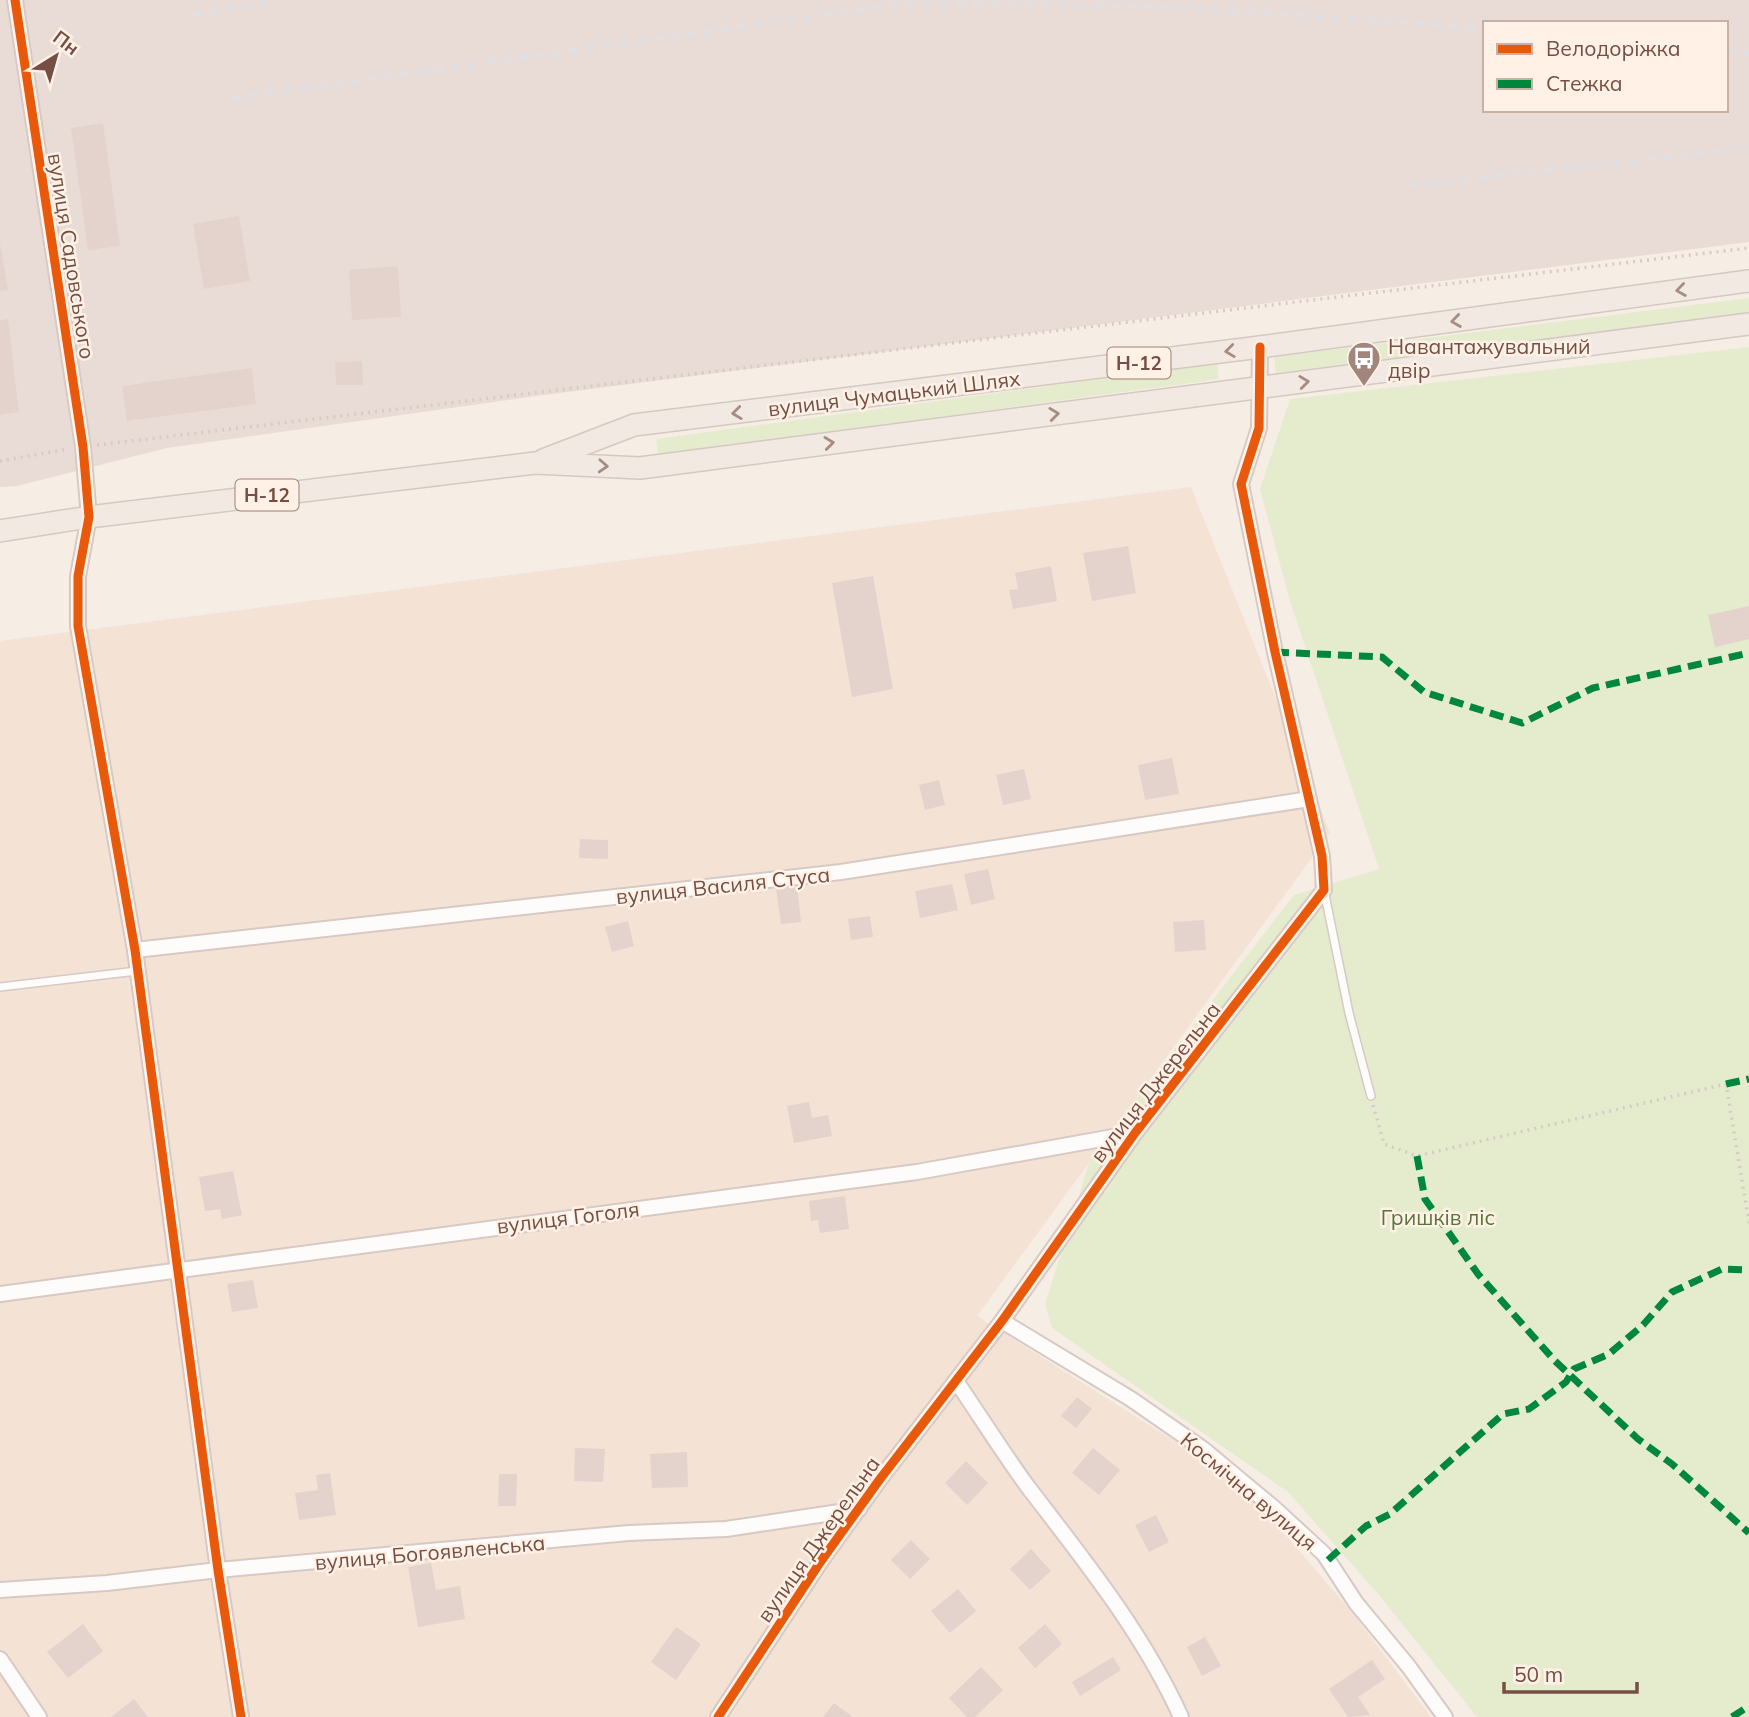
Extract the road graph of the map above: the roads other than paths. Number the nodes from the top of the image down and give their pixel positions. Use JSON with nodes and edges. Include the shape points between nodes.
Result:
{"nodes":[{"id":1,"x":15,"y":0,"type":"edge"},
{"id":2,"x":1749,"y":281,"type":"edge"},
{"id":3,"x":1749,"y":324,"type":"edge"},
{"id":4,"x":1260,"y":347,"type":"junction"},
{"id":5,"x":1262,"y":387,"type":"junction"},
{"id":6,"x":534,"y":463,"type":"junction"},
{"id":7,"x":89,"y":517,"type":"junction"},
{"id":8,"x":0,"y":531,"type":"edge"},
{"id":9,"x":1309,"y":799,"type":"junction"},
{"id":10,"x":1324,"y":890,"type":"junction"},
{"id":11,"x":135,"y":950,"type":"junction"},
{"id":12,"x":137,"y":971,"type":"junction"},
{"id":13,"x":0,"y":987,"type":"edge"},
{"id":14,"x":1371,"y":1096,"type":"road end"},
{"id":15,"x":1135,"y":1133,"type":"junction"},
{"id":16,"x":179,"y":1270,"type":"junction"},
{"id":17,"x":0,"y":1294,"type":"edge"},
{"id":18,"x":1002,"y":1321,"type":"junction"},
{"id":19,"x":956,"y":1381,"type":"junction"},
{"id":20,"x":859,"y":1509,"type":"junction"},
{"id":21,"x":218,"y":1570,"type":"junction"},
{"id":22,"x":0,"y":1590,"type":"edge"},
{"id":23,"x":0,"y":1659,"type":"edge"},
{"id":24,"x":39,"y":1717,"type":"edge"},
{"id":25,"x":241,"y":1717,"type":"edge"},
{"id":26,"x":718,"y":1717,"type":"edge"},
{"id":27,"x":1181,"y":1717,"type":"edge"},
{"id":28,"x":1445,"y":1717,"type":"edge"}],
"edges":[{"from":1,"to":7,"type":"street","name":"вулиця Садовського","via":[[83,447]]},
{"from":2,"to":4,"type":"main road","name":"вулиця Чумацький Шлях","number":"Н-12","one_way":true},
{"from":5,"to":3,"type":"main road","name":"вулиця Чумацький Шлях","number":"Н-12","one_way":true},
{"from":4,"to":5,"type":"street"},
{"from":4,"to":6,"type":"main road","name":"вулиця Чумацький Шлях","number":"Н-12","one_way":true,"via":[[634,425]]},
{"from":6,"to":5,"type":"main road","name":"вулиця Чумацький Шлях","number":"Н-12","one_way":true,"via":[[640,468]]},
{"from":5,"to":9,"type":"street","via":[[1259,428],[1241,484]]},
{"from":6,"to":7,"type":"main road","name":"вулиця Чумацький Шлях","number":"Н-12"},
{"from":7,"to":8,"type":"main road","name":"вулиця Чумацький Шлях","number":"Н-12"},
{"from":7,"to":11,"type":"street","name":"вулиця Садовського","via":[[78,576],[78,625]]},
{"from":9,"to":10,"type":"street","via":[[1322,856]]},
{"from":9,"to":11,"type":"street","name":"вулиця Василя Стуса","via":[[841,872]]},
{"from":10,"to":14,"type":"lane"},
{"from":10,"to":15,"type":"street","name":"вулиця Джерельна"},
{"from":11,"to":12,"type":"street","name":"вулиця Садовського"},
{"from":12,"to":13,"type":"lane"},
{"from":12,"to":16,"type":"street","name":"вулиця Садовського"},
{"from":15,"to":16,"type":"street","name":"вулиця Гоголя","via":[[917,1172]]},
{"from":15,"to":18,"type":"street","name":"вулиця Джерельна"},
{"from":16,"to":17,"type":"street","name":"вулиця Гоголя"},
{"from":16,"to":21,"type":"street","name":"вулиця Садовського"},
{"from":18,"to":19,"type":"street","name":"вулиця Джерельна"},
{"from":18,"to":28,"type":"street","name":"Космічна вулиця","via":[[1131,1399],[1203,1449],[1274,1508],[1324,1554],[1356,1603]]},
{"from":19,"to":20,"type":"street","name":"вулиця Джерельна"},
{"from":19,"to":27,"type":"street","via":[[1027,1485],[1090,1566],[1165,1682]]},
{"from":20,"to":21,"type":"street","name":"вулиця Богоявленська","via":[[726,1529],[629,1533]]},
{"from":20,"to":26,"type":"street","name":"вулиця Джерельна"},
{"from":21,"to":22,"type":"street","name":"вулиця Богоявленська","via":[[107,1584]]},
{"from":21,"to":25,"type":"street","name":"вулиця Садовського"},
{"from":23,"to":24,"type":"street"}]}
